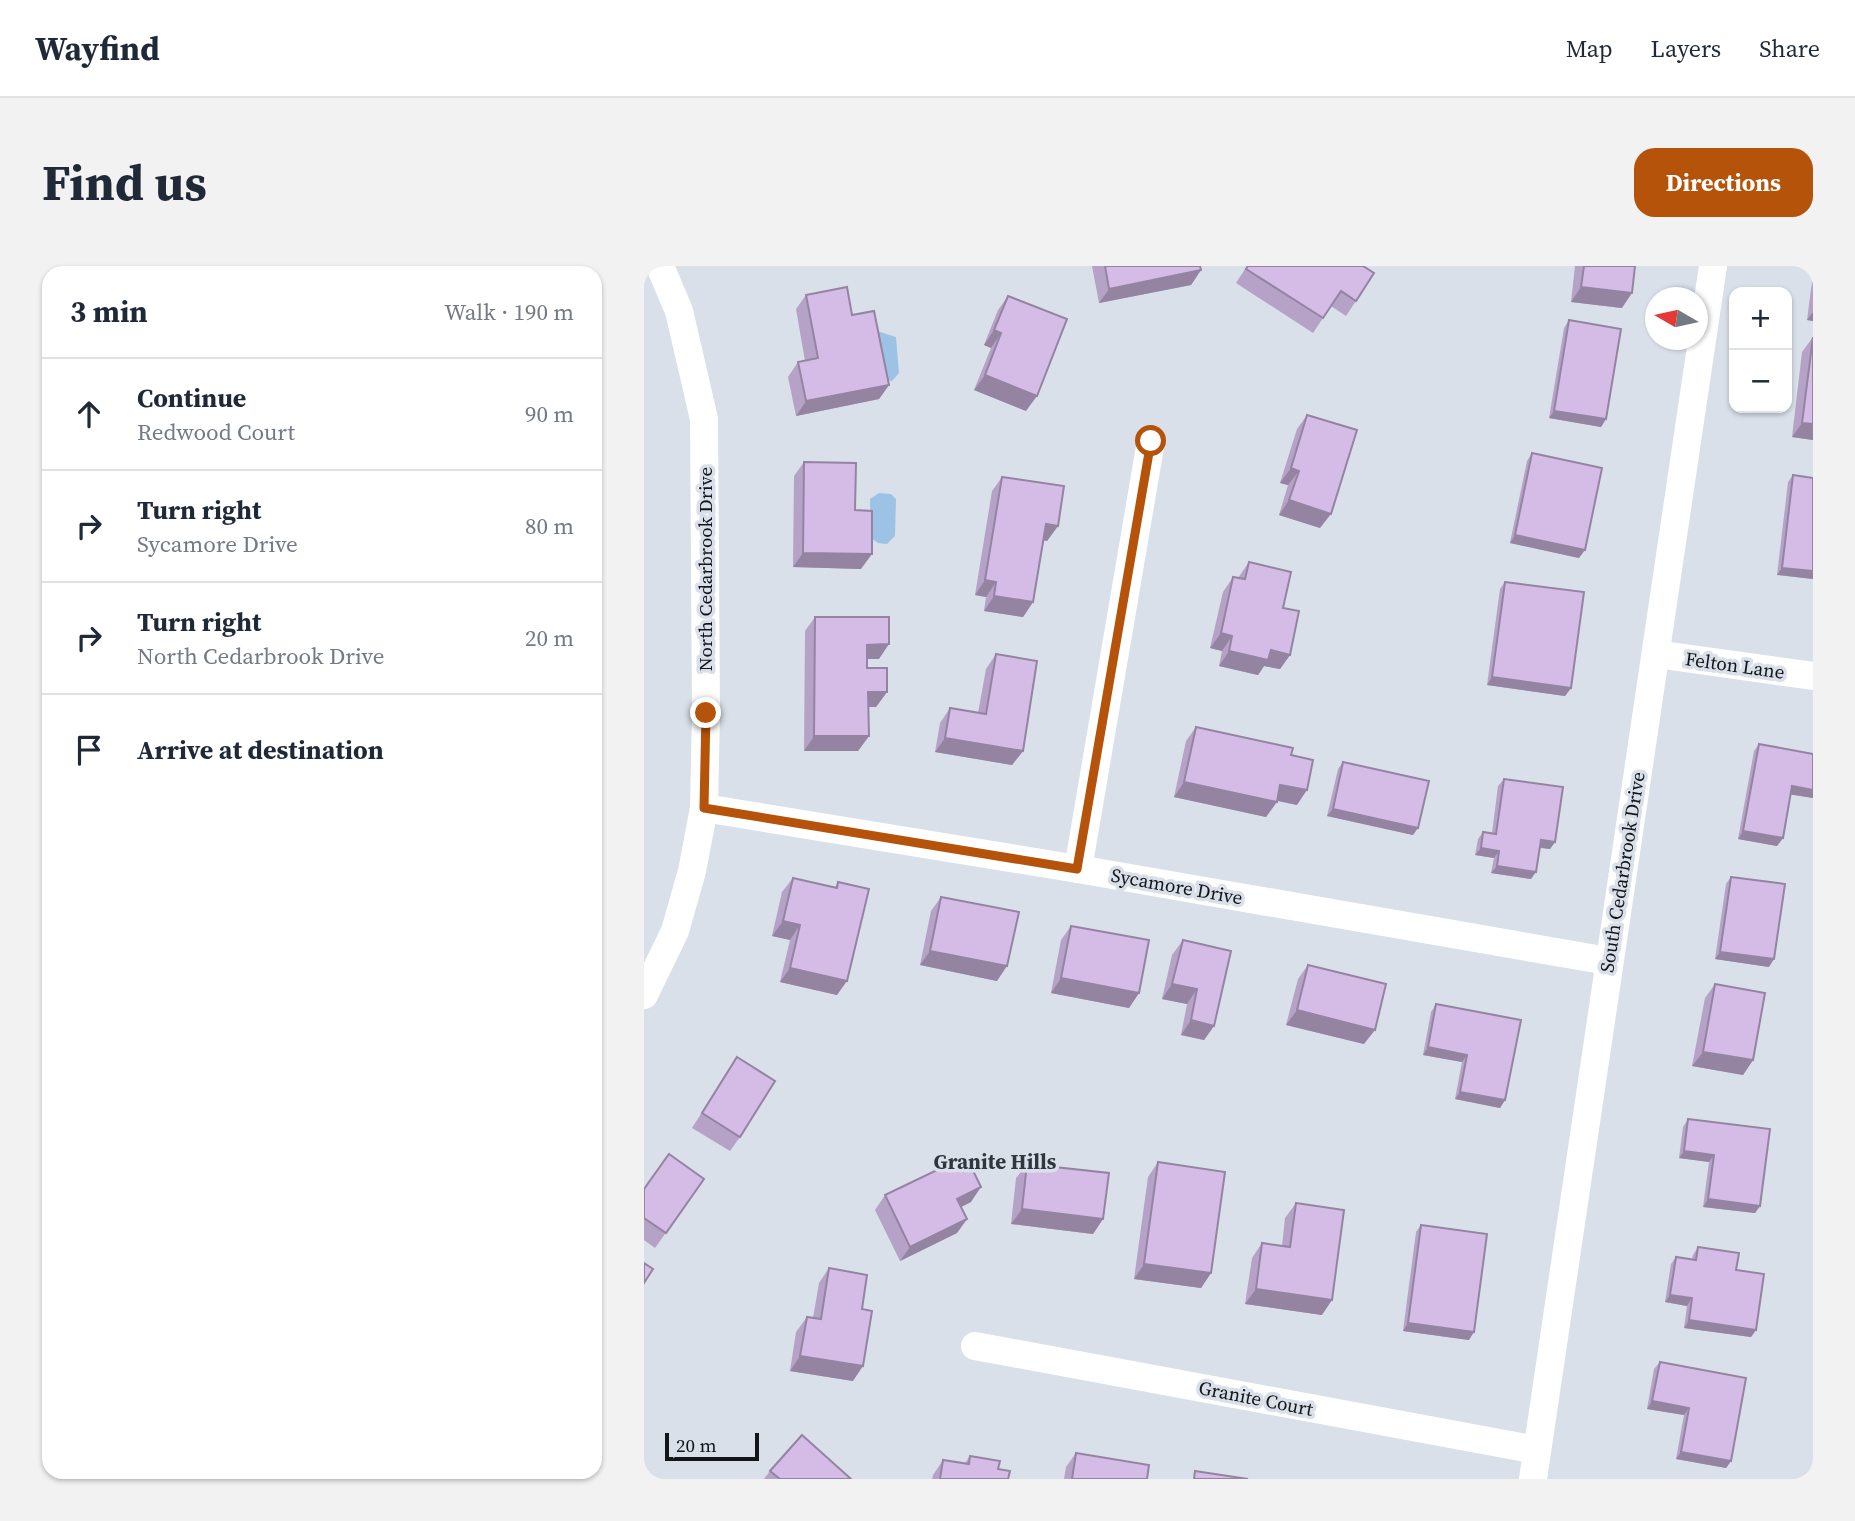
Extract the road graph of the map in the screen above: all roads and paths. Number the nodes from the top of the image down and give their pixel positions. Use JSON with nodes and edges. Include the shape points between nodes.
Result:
{"nodes":[{"id":1,"x":660,"y":266,"type":"edge"},
{"id":2,"x":1713,"y":266,"type":"edge"},
{"id":3,"x":1151,"y":441,"type":"dead end"},
{"id":4,"x":1656,"y":654,"type":"junction"},
{"id":5,"x":1813,"y":676,"type":"edge"},
{"id":6,"x":704,"y":808,"type":"junction"},
{"id":7,"x":1077,"y":869,"type":"junction"},
{"id":8,"x":1608,"y":961,"type":"junction"},
{"id":9,"x":644,"y":995,"type":"edge"},
{"id":10,"x":975,"y":1346,"type":"dead end"},
{"id":11,"x":1537,"y":1450,"type":"junction"},
{"id":12,"x":1534,"y":1479,"type":"edge"}],
"edges":[{"from":1,"to":6,"type":"street","name":"North Cedarbrook Drive","via":[[679,311],[704,419]]},
{"from":2,"to":4,"type":"street","name":"South Cedarbrook Drive"},
{"from":3,"to":7,"type":"street"},
{"from":4,"to":5,"type":"street","name":"Felton Lane"},
{"from":4,"to":8,"type":"street","name":"South Cedarbrook Drive"},
{"from":6,"to":7,"type":"street","name":"Sycamore Drive"},
{"from":6,"to":9,"type":"street","name":"North Cedarbrook Drive","via":[[675,931]]},
{"from":7,"to":8,"type":"street","name":"Sycamore Drive"},
{"from":8,"to":11,"type":"street","name":"South Cedarbrook Drive"},
{"from":10,"to":11,"type":"street","name":"Granite Court"},
{"from":11,"to":12,"type":"street","name":"South Cedarbrook Drive"}]}
